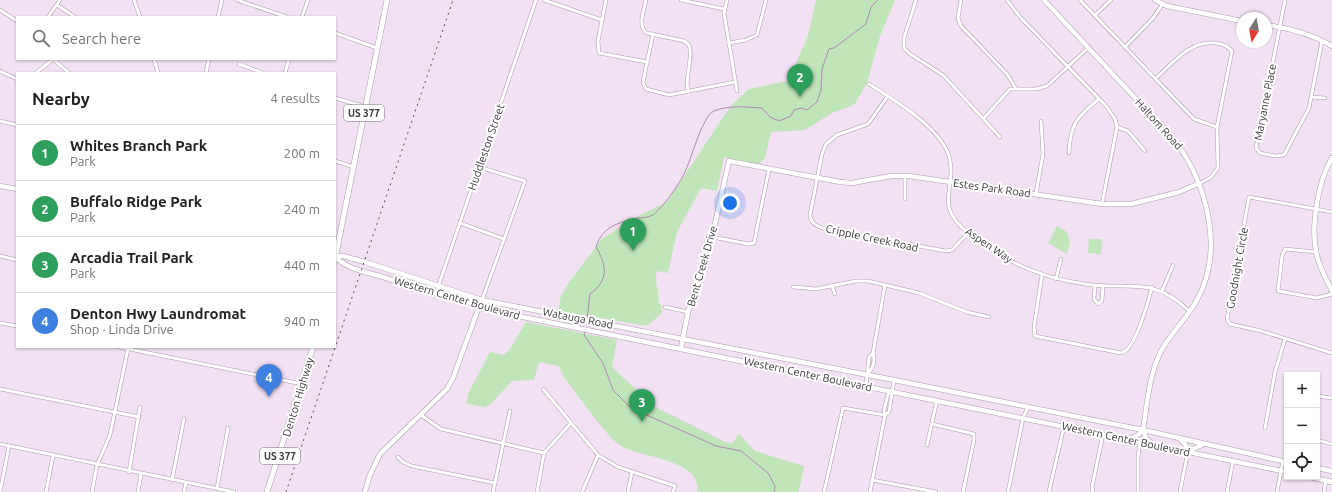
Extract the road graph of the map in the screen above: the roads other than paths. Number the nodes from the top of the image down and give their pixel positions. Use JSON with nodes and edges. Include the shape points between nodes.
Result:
{"nodes":[{"id":1,"x":60,"y":0,"type":"edge"},
{"id":2,"x":134,"y":0,"type":"edge"},
{"id":3,"x":222,"y":0,"type":"edge"},
{"id":4,"x":237,"y":0,"type":"edge"},
{"id":5,"x":308,"y":0,"type":"edge"},
{"id":6,"x":386,"y":0,"type":"edge"},
{"id":7,"x":536,"y":0,"type":"edge"},
{"id":8,"x":544,"y":0,"type":"edge"},
{"id":9,"x":606,"y":0,"type":"edge"},
{"id":10,"x":646,"y":0,"type":"edge"},
{"id":11,"x":681,"y":0,"type":"edge"},
{"id":12,"x":727,"y":0,"type":"edge"},
{"id":13,"x":766,"y":0,"type":"edge"},
{"id":14,"x":916,"y":0,"type":"edge"},
{"id":15,"x":961,"y":0,"type":"edge"},
{"id":16,"x":1007,"y":0,"type":"edge"},
{"id":17,"x":1044,"y":0,"type":"edge"},
{"id":18,"x":1080,"y":0,"type":"edge"},
{"id":19,"x":1111,"y":0,"type":"edge"},
{"id":20,"x":1155,"y":0,"type":"edge"},
{"id":21,"x":1285,"y":0,"type":"edge"},
{"id":22,"x":57,"y":5,"type":"junction"},
{"id":23,"x":1162,"y":5,"type":"junction"},
{"id":24,"x":724,"y":9,"type":"junction"},
{"id":25,"x":0,"y":10,"type":"edge"},
{"id":26,"x":1094,"y":15,"type":"junction"},
{"id":27,"x":49,"y":16,"type":"edge"},
{"id":28,"x":74,"y":16,"type":"edge"},
{"id":29,"x":140,"y":16,"type":"edge"},
{"id":30,"x":218,"y":16,"type":"edge"},
{"id":31,"x":283,"y":16,"type":"edge"},
{"id":32,"x":302,"y":16,"type":"edge"},
{"id":33,"x":16,"y":20,"type":"edge"},
{"id":34,"x":602,"y":20,"type":"junction"},
{"id":35,"x":1236,"y":20,"type":"edge"},
{"id":36,"x":1272,"y":26,"type":"edge"},
{"id":37,"x":1280,"y":27,"type":"junction"},
{"id":38,"x":336,"y":34,"type":"edge"},
{"id":39,"x":653,"y":34,"type":"junction"},
{"id":40,"x":1322,"y":41,"type":"junction"},
{"id":41,"x":729,"y":43,"type":"junction"},
{"id":42,"x":1125,"y":46,"type":"junction"},
{"id":43,"x":1332,"y":46,"type":"edge"},
{"id":44,"x":377,"y":48,"type":"junction"},
{"id":45,"x":1088,"y":48,"type":"junction"},
{"id":46,"x":52,"y":60,"type":"edge"},
{"id":47,"x":54,"y":60,"type":"edge"},
{"id":48,"x":154,"y":60,"type":"edge"},
{"id":49,"x":209,"y":60,"type":"edge"},
{"id":50,"x":289,"y":60,"type":"edge"},
{"id":51,"x":647,"y":62,"type":"junction"},
{"id":52,"x":239,"y":64,"type":"dead end"},
{"id":53,"x":1068,"y":67,"type":"junction"},
{"id":54,"x":0,"y":70,"type":"edge"},
{"id":55,"x":37,"y":72,"type":"edge"},
{"id":56,"x":68,"y":72,"type":"edge"},
{"id":57,"x":158,"y":72,"type":"edge"},
{"id":58,"x":206,"y":72,"type":"edge"},
{"id":59,"x":260,"y":72,"type":"edge"},
{"id":60,"x":284,"y":72,"type":"edge"},
{"id":61,"x":16,"y":78,"type":"edge"},
{"id":62,"x":1156,"y":78,"type":"junction"},
{"id":63,"x":736,"y":82,"type":"junction"},
{"id":64,"x":869,"y":84,"type":"dead end"},
{"id":65,"x":1015,"y":87,"type":"junction"},
{"id":66,"x":688,"y":91,"type":"junction"},
{"id":67,"x":738,"y":91,"type":"dead end"},
{"id":68,"x":888,"y":96,"type":"junction"},
{"id":69,"x":1312,"y":96,"type":"junction"},
{"id":70,"x":336,"y":98,"type":"edge"},
{"id":71,"x":1325,"y":98,"type":"dead end"},
{"id":72,"x":1099,"y":99,"type":"junction"},
{"id":73,"x":366,"y":107,"type":"junction"},
{"id":74,"x":984,"y":118,"type":"junction"},
{"id":75,"x":0,"y":121,"type":"edge"},
{"id":76,"x":1041,"y":121,"type":"dead end"},
{"id":77,"x":16,"y":125,"type":"edge"},
{"id":78,"x":1117,"y":127,"type":"junction"},
{"id":79,"x":1217,"y":127,"type":"junction"},
{"id":80,"x":1000,"y":136,"type":"dead end"},
{"id":81,"x":1145,"y":152,"type":"dead end"},
{"id":82,"x":1068,"y":153,"type":"dead end"},
{"id":83,"x":1332,"y":158,"type":"edge"},
{"id":84,"x":336,"y":161,"type":"edge"},
{"id":85,"x":729,"y":161,"type":"joint"},
{"id":86,"x":354,"y":167,"type":"junction"},
{"id":87,"x":478,"y":167,"type":"junction"},
{"id":88,"x":769,"y":169,"type":"junction"},
{"id":89,"x":905,"y":175,"type":"junction"},
{"id":90,"x":817,"y":179,"type":"junction"},
{"id":91,"x":949,"y":181,"type":"junction"},
{"id":92,"x":1200,"y":183,"type":"junction"},
{"id":93,"x":0,"y":186,"type":"edge"},
{"id":94,"x":16,"y":189,"type":"edge"},
{"id":95,"x":1036,"y":194,"type":"junction"},
{"id":96,"x":905,"y":199,"type":"dead end"},
{"id":97,"x":1102,"y":204,"type":"junction"},
{"id":98,"x":1316,"y":210,"type":"junction"},
{"id":99,"x":1332,"y":212,"type":"edge"},
{"id":100,"x":460,"y":223,"type":"junction"},
{"id":101,"x":968,"y":233,"type":"junction"},
{"id":102,"x":712,"y":237,"type":"junction"},
{"id":103,"x":504,"y":239,"type":"junction"},
{"id":104,"x":1316,"y":252,"type":"junction"},
{"id":105,"x":336,"y":253,"type":"edge"},
{"id":106,"x":0,"y":256,"type":"edge"},
{"id":107,"x":336,"y":258,"type":"edge"},
{"id":108,"x":336,"y":259,"type":"edge"},
{"id":109,"x":16,"y":260,"type":"edge"},
{"id":110,"x":1062,"y":260,"type":"dead end"},
{"id":111,"x":1173,"y":265,"type":"dead end"},
{"id":112,"x":1042,"y":275,"type":"junction"},
{"id":113,"x":1056,"y":278,"type":"junction"},
{"id":114,"x":885,"y":285,"type":"junction"},
{"id":115,"x":1095,"y":285,"type":"junction"},
{"id":116,"x":438,"y":286,"type":"junction"},
{"id":117,"x":832,"y":286,"type":"junction"},
{"id":118,"x":1103,"y":286,"type":"junction"},
{"id":119,"x":793,"y":287,"type":"dead end"},
{"id":120,"x":1152,"y":287,"type":"junction"},
{"id":121,"x":1162,"y":292,"type":"junction"},
{"id":122,"x":436,"y":293,"type":"junction"},
{"id":123,"x":1332,"y":293,"type":"edge"},
{"id":124,"x":835,"y":294,"type":"dead end"},
{"id":125,"x":482,"y":300,"type":"junction"},
{"id":126,"x":479,"y":306,"type":"junction"},
{"id":127,"x":665,"y":307,"type":"dead end"},
{"id":128,"x":1189,"y":311,"type":"junction"},
{"id":129,"x":688,"y":312,"type":"junction"},
{"id":130,"x":989,"y":317,"type":"dead end"},
{"id":131,"x":0,"y":323,"type":"edge"},
{"id":132,"x":16,"y":326,"type":"edge"},
{"id":133,"x":654,"y":332,"type":"junction"},
{"id":134,"x":683,"y":338,"type":"junction"},
{"id":135,"x":1286,"y":339,"type":"junction"},
{"id":136,"x":652,"y":342,"type":"junction"},
{"id":137,"x":128,"y":348,"type":"edge"},
{"id":138,"x":313,"y":348,"type":"edge"},
{"id":139,"x":681,"y":348,"type":"junction"},
{"id":140,"x":1332,"y":353,"type":"edge"},
{"id":141,"x":868,"y":373,"type":"junction"},
{"id":142,"x":894,"y":380,"type":"junction"},
{"id":143,"x":302,"y":384,"type":"junction"},
{"id":144,"x":866,"y":386,"type":"junction"},
{"id":145,"x":543,"y":388,"type":"dead end"},
{"id":146,"x":0,"y":389,"type":"edge"},
{"id":147,"x":892,"y":391,"type":"junction"},
{"id":148,"x":1320,"y":396,"type":"edge"},
{"id":149,"x":1332,"y":398,"type":"edge"},
{"id":150,"x":937,"y":400,"type":"junction"},
{"id":151,"x":140,"y":407,"type":"dead end"},
{"id":152,"x":1028,"y":407,"type":"junction"},
{"id":153,"x":510,"y":411,"type":"dead end"},
{"id":154,"x":114,"y":412,"type":"junction"},
{"id":155,"x":421,"y":415,"type":"junction"},
{"id":156,"x":885,"y":415,"type":"junction"},
{"id":157,"x":139,"y":417,"type":"junction"},
{"id":158,"x":1024,"y":418,"type":"junction"},
{"id":159,"x":184,"y":419,"type":"dead end"},
{"id":160,"x":571,"y":423,"type":"junction"},
{"id":161,"x":932,"y":424,"type":"junction"},
{"id":162,"x":1064,"y":426,"type":"junction"},
{"id":163,"x":228,"y":428,"type":"dead end"},
{"id":164,"x":1265,"y":428,"type":"dead end"},
{"id":165,"x":1142,"y":430,"type":"junction"},
{"id":166,"x":1103,"y":434,"type":"junction"},
{"id":167,"x":1179,"y":438,"type":"junction"},
{"id":168,"x":1127,"y":439,"type":"junction"},
{"id":169,"x":1320,"y":441,"type":"edge"},
{"id":170,"x":1140,"y":442,"type":"junction"},
{"id":171,"x":503,"y":443,"type":"junction"},
{"id":172,"x":0,"y":444,"type":"edge"},
{"id":173,"x":1152,"y":444,"type":"junction"},
{"id":174,"x":1205,"y":444,"type":"junction"},
{"id":175,"x":1332,"y":444,"type":"edge"},
{"id":176,"x":927,"y":445,"type":"dead end"},
{"id":177,"x":10,"y":446,"type":"junction"},
{"id":178,"x":1188,"y":451,"type":"junction"},
{"id":179,"x":544,"y":453,"type":"junction"},
{"id":180,"x":53,"y":456,"type":"junction"},
{"id":181,"x":598,"y":456,"type":"junction"},
{"id":182,"x":398,"y":457,"type":"dead end"},
{"id":183,"x":1232,"y":461,"type":"junction"},
{"id":184,"x":1284,"y":461,"type":"edge"},
{"id":185,"x":1284,"y":464,"type":"edge"},
{"id":186,"x":97,"y":465,"type":"junction"},
{"id":187,"x":1320,"y":469,"type":"edge"},
{"id":188,"x":1281,"y":471,"type":"junction"},
{"id":189,"x":1332,"y":471,"type":"edge"},
{"id":190,"x":129,"y":472,"type":"junction"},
{"id":191,"x":632,"y":472,"type":"junction"},
{"id":192,"x":1284,"y":472,"type":"edge"},
{"id":193,"x":141,"y":474,"type":"junction"},
{"id":194,"x":1320,"y":479,"type":"edge"},
{"id":195,"x":172,"y":480,"type":"junction"},
{"id":196,"x":872,"y":480,"type":"junction"},
{"id":197,"x":1326,"y":480,"type":"junction"},
{"id":198,"x":1332,"y":482,"type":"edge"},
{"id":199,"x":186,"y":483,"type":"junction"},
{"id":200,"x":495,"y":483,"type":"junction"},
{"id":201,"x":217,"y":488,"type":"junction"},
{"id":202,"x":0,"y":492,"type":"edge"},
{"id":203,"x":46,"y":492,"type":"edge"},
{"id":204,"x":92,"y":492,"type":"edge"},
{"id":205,"x":138,"y":492,"type":"edge"},
{"id":206,"x":184,"y":492,"type":"edge"},
{"id":207,"x":234,"y":492,"type":"edge"},
{"id":208,"x":268,"y":492,"type":"edge"},
{"id":209,"x":365,"y":492,"type":"edge"},
{"id":210,"x":493,"y":492,"type":"edge"},
{"id":211,"x":537,"y":492,"type":"edge"},
{"id":212,"x":582,"y":492,"type":"edge"},
{"id":213,"x":628,"y":492,"type":"edge"},
{"id":214,"x":674,"y":492,"type":"edge"},
{"id":215,"x":824,"y":492,"type":"edge"},
{"id":216,"x":870,"y":492,"type":"edge"},
{"id":217,"x":936,"y":492,"type":"edge"},
{"id":218,"x":963,"y":492,"type":"edge"},
{"id":219,"x":1008,"y":492,"type":"edge"},
{"id":220,"x":1049,"y":492,"type":"edge"},
{"id":221,"x":1093,"y":492,"type":"edge"},
{"id":222,"x":1138,"y":492,"type":"edge"},
{"id":223,"x":1180,"y":492,"type":"edge"},
{"id":224,"x":1226,"y":492,"type":"edge"},
{"id":225,"x":1277,"y":492,"type":"edge"},
{"id":226,"x":1324,"y":492,"type":"edge"}],
"edges":[{"from":1,"to":22,"type":"street"},
{"from":2,"to":29,"type":"street"},
{"from":3,"to":30,"type":"street"},
{"from":4,"to":31,"type":"street"},
{"from":5,"to":32,"type":"street"},
{"from":6,"to":44,"type":"main road","number":"US 377"},
{"from":7,"to":87,"type":"street","name":"Huddleston Street"},
{"from":8,"to":34,"type":"street"},
{"from":9,"to":34,"type":"street"},
{"from":10,"to":39,"type":"street","via":[[641,27],[647,33]]},
{"from":11,"to":24,"type":"street"},
{"from":12,"to":24,"type":"street"},
{"from":13,"to":41,"type":"street","via":[[757,35],[752,39]]},
{"from":14,"to":74,"type":"street","via":[[904,38],[904,48],[943,75]]},
{"from":15,"to":65,"type":"street","via":[[958,18],[960,26],[1007,74]]},
{"from":16,"to":53,"type":"street"},
{"from":17,"to":45,"type":"main road","name":"Haltom Road"},
{"from":18,"to":26,"type":"street"},
{"from":19,"to":26,"type":"street"},
{"from":20,"to":23,"type":"main road"},
{"from":21,"to":37,"type":"street","name":"Maryanne Place"},
{"from":22,"to":27,"type":"street"},
{"from":22,"to":28,"type":"street"},
{"from":23,"to":35,"type":"main road"},
{"from":23,"to":42,"type":"street","via":[[1153,18]]},
{"from":24,"to":41,"type":"street"},
{"from":25,"to":33,"type":"street"},
{"from":26,"to":42,"type":"street"},
{"from":34,"to":51,"type":"street","via":[[598,41],[599,53]]},
{"from":36,"to":37,"type":"main road"},
{"from":37,"to":40,"type":"main road"},
{"from":37,"to":69,"type":"street","name":"Maryanne Place","via":[[1256,148],[1258,152],[1275,156],[1284,155],[1309,108]]},
{"from":38,"to":44,"type":"street"},
{"from":39,"to":51,"type":"street"},
{"from":39,"to":66,"type":"street","via":[[689,44],[690,55],[686,76]]},
{"from":40,"to":43,"type":"main road"},
{"from":40,"to":69,"type":"street","name":"Maryanne Place"},
{"from":41,"to":63,"type":"street"},
{"from":42,"to":62,"type":"street"},
{"from":44,"to":73,"type":"main road","number":"US 377"},
{"from":45,"to":53,"type":"street"},
{"from":45,"to":92,"type":"main road","name":"Haltom Road","via":[[1177,143]]},
{"from":46,"to":55,"type":"street"},
{"from":47,"to":56,"type":"street"},
{"from":48,"to":57,"type":"street"},
{"from":49,"to":58,"type":"street"},
{"from":50,"to":60,"type":"street"},
{"from":51,"to":66,"type":"street","via":[[643,83],[646,90],[669,95]]},
{"from":52,"to":59,"type":"street"},
{"from":53,"to":65,"type":"street","via":[[1044,87]]},
{"from":53,"to":72,"type":"street"},
{"from":54,"to":61,"type":"street"},
{"from":62,"to":79,"type":"street","via":[[1194,119]]},
{"from":62,"to":79,"type":"street","via":[[1185,52],[1196,46],[1212,43],[1230,48],[1232,54]]},
{"from":63,"to":66,"type":"street"},
{"from":63,"to":67,"type":"street"},
{"from":64,"to":68,"type":"street","name":"Aspen Way"},
{"from":65,"to":74,"type":"street","via":[[1006,92]]},
{"from":68,"to":90,"type":"street","name":"Cripple Creek Road","via":[[868,124],[837,135],[826,144]]},
{"from":68,"to":91,"type":"street","name":"Aspen Way","via":[[926,124],[939,140],[949,155]]},
{"from":69,"to":71,"type":"street"},
{"from":70,"to":73,"type":"street"},
{"from":72,"to":78,"type":"street","via":[[1116,119]]},
{"from":72,"to":82,"type":"street","via":[[1077,118],[1071,132]]},
{"from":73,"to":86,"type":"main road","number":"US 377"},
{"from":74,"to":80,"type":"street"},
{"from":75,"to":77,"type":"street"},
{"from":76,"to":95,"type":"street","via":[[1043,154]]},
{"from":78,"to":81,"type":"street","via":[[1128,131]]},
{"from":78,"to":97,"type":"street"},
{"from":79,"to":92,"type":"street","name":"Estes Park Road","via":[[1218,168],[1210,178]]},
{"from":83,"to":98,"type":"main road","via":[[1321,185]]},
{"from":84,"to":86,"type":"street"},
{"from":85,"to":88,"type":"main road","name":"Estes Park Road"},
{"from":85,"to":102,"type":"main road","name":"Bent Creek Drive"},
{"from":86,"to":105,"type":"main road","number":"US 377"},
{"from":87,"to":100,"type":"street","name":"Huddleston Street"},
{"from":87,"to":103,"type":"street","via":[[525,181]]},
{"from":88,"to":90,"type":"main road","name":"Estes Park Road"},
{"from":88,"to":102,"type":"street","via":[[754,243]]},
{"from":89,"to":90,"type":"main road","name":"Estes Park Road","via":[[852,183]]},
{"from":89,"to":91,"type":"main road","name":"Estes Park Road"},
{"from":89,"to":96,"type":"street"},
{"from":90,"to":101,"type":"street","name":"Cripple Creek Road","via":[[810,215],[811,221],[819,227],[946,252],[952,250]]},
{"from":91,"to":95,"type":"main road","name":"Estes Park Road"},
{"from":91,"to":101,"type":"street","name":"Aspen Way","via":[[947,199],[951,213]]},
{"from":92,"to":97,"type":"main road","name":"Estes Park Road","via":[[1179,192],[1131,204]]},
{"from":92,"to":128,"type":"main road","name":"Haltom Road","via":[[1205,198],[1210,250],[1202,291]]},
{"from":93,"to":94,"type":"main road"},
{"from":95,"to":97,"type":"main road","name":"Estes Park Road"},
{"from":98,"to":99,"type":"street"},
{"from":98,"to":104,"type":"main road"},
{"from":98,"to":135,"type":"street","name":"Goodnight Circle","via":[[1251,196],[1248,199],[1228,322]]},
{"from":100,"to":103,"type":"street"},
{"from":100,"to":116,"type":"street","name":"Huddleston Street"},
{"from":101,"to":112,"type":"street","name":"Aspen Way","via":[[1006,258]]},
{"from":102,"to":129,"type":"main road","name":"Bent Creek Drive"},
{"from":103,"to":125,"type":"street"},
{"from":104,"to":123,"type":"main road"},
{"from":104,"to":123,"type":"street","via":[[1285,249],[1278,291],[1317,298]]},
{"from":106,"to":109,"type":"street"},
{"from":107,"to":116,"type":"main road","name":"Watauga Road","via":[[343,256],[358,260]]},
{"from":108,"to":122,"type":"main road","name":"Western Center Boulevard"},
{"from":110,"to":113,"type":"street"},
{"from":111,"to":121,"type":"street"},
{"from":112,"to":113,"type":"street","name":"Aspen Way"},
{"from":112,"to":120,"type":"street","via":[[1034,327],[1036,336],[1121,353],[1127,350],[1144,317]]},
{"from":113,"to":115,"type":"street","name":"Aspen Way"},
{"from":114,"to":117,"type":"street","via":[[856,281]]},
{"from":114,"to":130,"type":"street","via":[[919,293],[967,312]]},
{"from":114,"to":141,"type":"street","via":[[873,353],[869,357]]},
{"from":115,"to":118,"type":"street","name":"Aspen Way"},
{"from":115,"to":118,"type":"street","via":[[1094,299],[1098,304],[1102,301]]},
{"from":116,"to":122,"type":"street","name":"Huddleston Street"},
{"from":116,"to":125,"type":"main road","name":"Watauga Road"},
{"from":117,"to":119,"type":"street","via":[[816,289]]},
{"from":117,"to":124,"type":"street"},
{"from":118,"to":120,"type":"street","name":"Aspen Way"},
{"from":120,"to":121,"type":"street","name":"Aspen Way"},
{"from":121,"to":128,"type":"street","name":"Aspen Way","via":[[1178,299]]},
{"from":122,"to":126,"type":"main road","name":"Western Center Boulevard"},
{"from":125,"to":126,"type":"main road"},
{"from":125,"to":133,"type":"main road","name":"Watauga Road"},
{"from":126,"to":136,"type":"main road","name":"Western Center Boulevard"},
{"from":126,"to":155,"type":"main road","via":[[447,389]]},
{"from":127,"to":129,"type":"street"},
{"from":128,"to":165,"type":"main road","name":"Haltom Road","via":[[1173,332],[1158,359]]},
{"from":129,"to":134,"type":"main road","name":"Bent Creek Drive"},
{"from":131,"to":132,"type":"street"},
{"from":133,"to":134,"type":"main road","name":"Watauga Road"},
{"from":133,"to":136,"type":"main road"},
{"from":134,"to":139,"type":"main road","name":"Bent Creek Drive"},
{"from":134,"to":141,"type":"main road","name":"Western Center Boulevard"},
{"from":135,"to":140,"type":"street","name":"Goodnight Circle"},
{"from":135,"to":164,"type":"street","via":[[1275,372]]},
{"from":136,"to":139,"type":"main road","name":"Western Center Boulevard"},
{"from":137,"to":143,"type":"street"},
{"from":137,"to":154,"type":"street"},
{"from":138,"to":143,"type":"main road","name":"Denton Highway","number":"US 377"},
{"from":139,"to":144,"type":"main road","name":"Western Center Boulevard"},
{"from":141,"to":142,"type":"main road","name":"Western Center Boulevard"},
{"from":141,"to":144,"type":"street"},
{"from":142,"to":147,"type":"street"},
{"from":142,"to":152,"type":"main road","name":"Western Center Boulevard"},
{"from":143,"to":208,"type":"main road","name":"Denton Highway","number":"US 377"},
{"from":144,"to":147,"type":"main road","name":"Western Center Boulevard"},
{"from":145,"to":160,"type":"street"},
{"from":146,"to":154,"type":"street"},
{"from":147,"to":150,"type":"main road","name":"Western Center Boulevard"},
{"from":147,"to":156,"type":"street","via":[[888,394]]},
{"from":148,"to":149,"type":"street"},
{"from":150,"to":158,"type":"main road","name":"Western Center Boulevard"},
{"from":150,"to":161,"type":"street"},
{"from":151,"to":157,"type":"street"},
{"from":152,"to":158,"type":"street"},
{"from":152,"to":165,"type":"main road","name":"Western Center Boulevard"},
{"from":153,"to":171,"type":"street"},
{"from":154,"to":157,"type":"street"},
{"from":154,"to":186,"type":"street","via":[[108,440]]},
{"from":155,"to":171,"type":"street","via":[[441,428]]},
{"from":155,"to":209,"type":"main road","via":[[380,454]]},
{"from":156,"to":196,"type":"street"},
{"from":156,"to":215,"type":"street","via":[[843,408]]},
{"from":157,"to":190,"type":"street"},
{"from":158,"to":162,"type":"main road","name":"Western Center Boulevard"},
{"from":158,"to":219,"type":"street"},
{"from":159,"to":195,"type":"street"},
{"from":160,"to":179,"type":"street"},
{"from":160,"to":181,"type":"street"},
{"from":161,"to":176,"type":"street"},
{"from":161,"to":218,"type":"street","via":[[974,434]]},
{"from":162,"to":166,"type":"main road","name":"Western Center Boulevard"},
{"from":162,"to":220,"type":"street"},
{"from":163,"to":201,"type":"street"},
{"from":165,"to":167,"type":"main road","name":"Western Center Boulevard"},
{"from":165,"to":168,"type":"main road","via":[[1138,435]]},
{"from":165,"to":173,"type":"main road"},
{"from":166,"to":168,"type":"main road","name":"Western Center Boulevard"},
{"from":166,"to":221,"type":"street"},
{"from":167,"to":174,"type":"main road","name":"Western Center Boulevard"},
{"from":167,"to":178,"type":"main road"},
{"from":168,"to":170,"type":"main road","name":"Western Center Boulevard"},
{"from":169,"to":175,"type":"street"},
{"from":170,"to":173,"type":"main road","name":"Western Center Boulevard"},
{"from":170,"to":222,"type":"street"},
{"from":171,"to":179,"type":"street"},
{"from":171,"to":200,"type":"street"},
{"from":172,"to":177,"type":"street"},
{"from":173,"to":178,"type":"main road","name":"Western Center Boulevard"},
{"from":174,"to":178,"type":"main road"},
{"from":174,"to":184,"type":"main road","name":"Western Center Boulevard"},
{"from":177,"to":180,"type":"street"},
{"from":177,"to":202,"type":"street"},
{"from":178,"to":183,"type":"main road","name":"Western Center Boulevard"},
{"from":178,"to":223,"type":"street"},
{"from":179,"to":211,"type":"street"},
{"from":180,"to":186,"type":"street"},
{"from":180,"to":203,"type":"street"},
{"from":181,"to":191,"type":"street","via":[[618,468]]},
{"from":181,"to":212,"type":"street"},
{"from":182,"to":200,"type":"street","via":[[412,466]]},
{"from":183,"to":188,"type":"main road","name":"Western Center Boulevard"},
{"from":183,"to":224,"type":"street"},
{"from":185,"to":188,"type":"street"},
{"from":186,"to":190,"type":"street"},
{"from":186,"to":204,"type":"street"},
{"from":187,"to":189,"type":"main road"},
{"from":188,"to":192,"type":"main road","name":"Western Center Boulevard"},
{"from":188,"to":225,"type":"street"},
{"from":190,"to":193,"type":"street"},
{"from":191,"to":213,"type":"street"},
{"from":191,"to":214,"type":"street","via":[[675,486]]},
{"from":193,"to":195,"type":"street"},
{"from":193,"to":205,"type":"street"},
{"from":194,"to":197,"type":"main road"},
{"from":195,"to":199,"type":"street"},
{"from":196,"to":216,"type":"street"},
{"from":196,"to":217,"type":"street"},
{"from":197,"to":198,"type":"main road"},
{"from":197,"to":226,"type":"street"},
{"from":199,"to":201,"type":"street"},
{"from":199,"to":206,"type":"street"},
{"from":200,"to":210,"type":"street"},
{"from":201,"to":207,"type":"street"}]}
